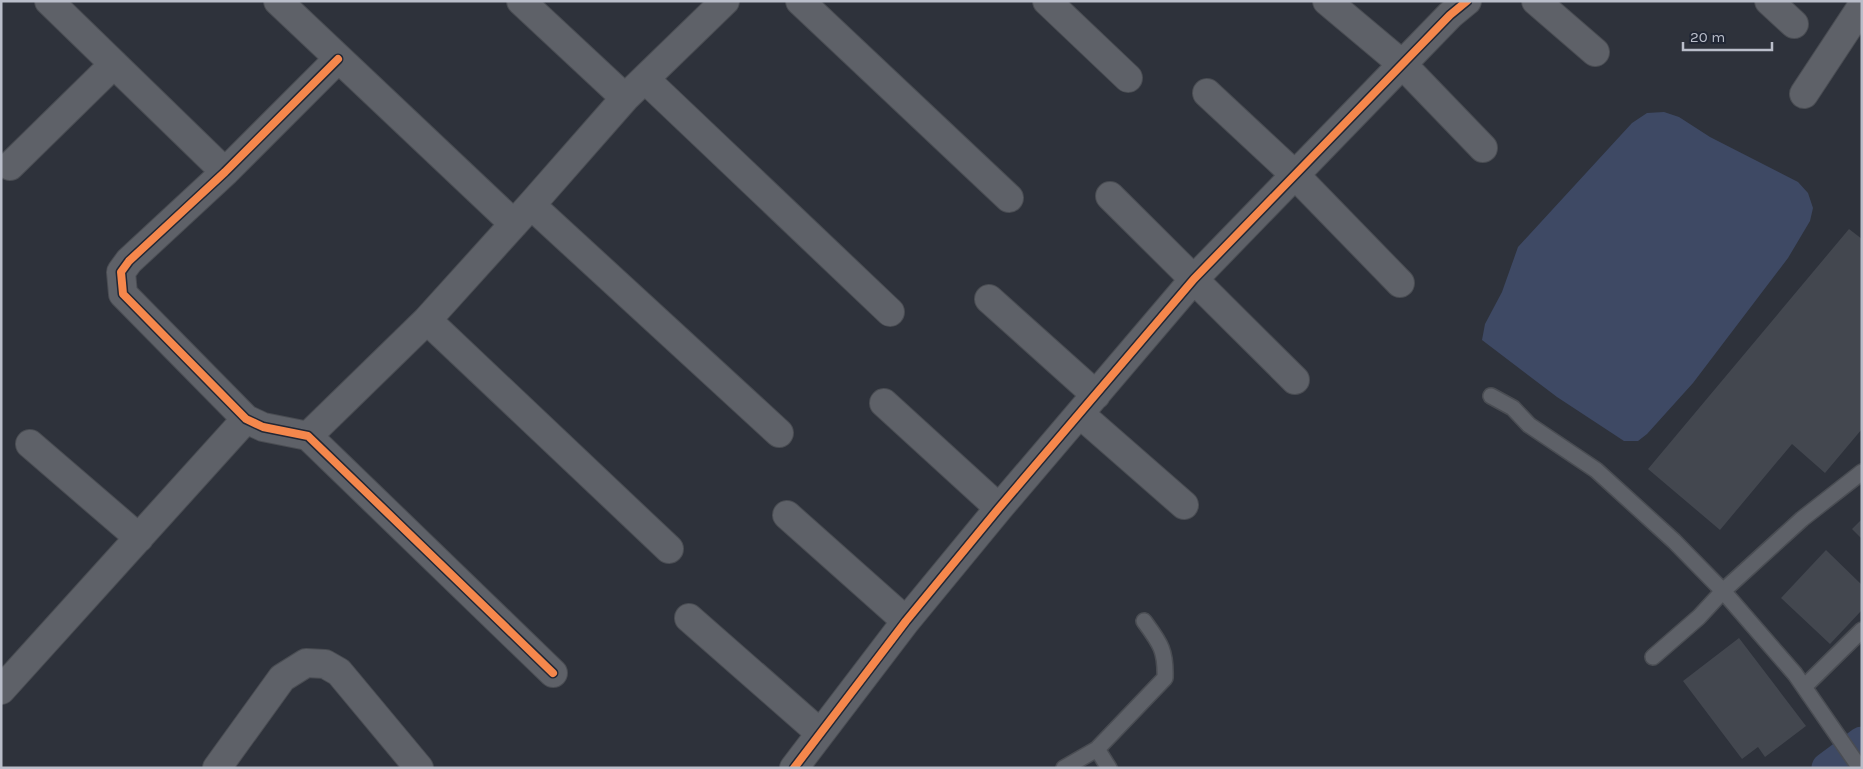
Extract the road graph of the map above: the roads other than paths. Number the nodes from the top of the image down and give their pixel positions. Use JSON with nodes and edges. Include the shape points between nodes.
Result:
{"nodes":[{"id":1,"x":49,"y":1,"type":"edge"},
{"id":2,"x":278,"y":1,"type":"edge"},
{"id":3,"x":521,"y":1,"type":"edge"},
{"id":4,"x":725,"y":1,"type":"edge"},
{"id":5,"x":800,"y":1,"type":"edge"},
{"id":6,"x":1047,"y":1,"type":"edge"},
{"id":7,"x":1327,"y":1,"type":"edge"},
{"id":8,"x":1467,"y":1,"type":"edge"},
{"id":9,"x":1536,"y":1,"type":"edge"},
{"id":10,"x":1769,"y":1,"type":"edge"},
{"id":11,"x":1862,"y":6,"type":"edge"},
{"id":12,"x":1794,"y":24,"type":"dead end"},
{"id":13,"x":1595,"y":52,"type":"dead end"},
{"id":14,"x":338,"y":59,"type":"junction"},
{"id":15,"x":114,"y":64,"type":"junction"},
{"id":16,"x":1402,"y":64,"type":"junction"},
{"id":17,"x":1128,"y":78,"type":"dead end"},
{"id":18,"x":645,"y":79,"type":"junction"},
{"id":19,"x":1207,"y":93,"type":"dead end"},
{"id":20,"x":1804,"y":94,"type":"dead end"},
{"id":21,"x":625,"y":98,"type":"junction"},
{"id":22,"x":1483,"y":148,"type":"dead end"},
{"id":23,"x":10,"y":166,"type":"dead end"},
{"id":24,"x":225,"y":172,"type":"junction"},
{"id":25,"x":1295,"y":175,"type":"junction"},
{"id":26,"x":1110,"y":196,"type":"dead end"},
{"id":27,"x":1009,"y":198,"type":"dead end"},
{"id":28,"x":523,"y":214,"type":"junction"},
{"id":29,"x":1194,"y":279,"type":"junction"},
{"id":30,"x":1400,"y":283,"type":"dead end"},
{"id":31,"x":989,"y":298,"type":"dead end"},
{"id":32,"x":890,"y":312,"type":"dead end"},
{"id":33,"x":427,"y":320,"type":"junction"},
{"id":34,"x":1295,"y":380,"type":"dead end"},
{"id":35,"x":1491,"y":396,"type":"dead end"},
{"id":36,"x":884,"y":403,"type":"dead end"},
{"id":37,"x":1088,"y":404,"type":"junction"},
{"id":38,"x":246,"y":419,"type":"junction"},
{"id":39,"x":779,"y":433,"type":"dead end"},
{"id":40,"x":308,"y":436,"type":"junction"},
{"id":41,"x":30,"y":444,"type":"dead end"},
{"id":42,"x":1862,"y":472,"type":"edge"},
{"id":43,"x":1184,"y":505,"type":"dead end"},
{"id":44,"x":999,"y":508,"type":"junction"},
{"id":45,"x":787,"y":514,"type":"dead end"},
{"id":46,"x":139,"y":538,"type":"junction"},
{"id":47,"x":669,"y":549,"type":"dead end"},
{"id":48,"x":1723,"y":591,"type":"junction"},
{"id":49,"x":689,"y":618,"type":"dead end"},
{"id":50,"x":906,"y":621,"type":"junction"},
{"id":51,"x":1144,"y":621,"type":"dead end"},
{"id":52,"x":1862,"y":630,"type":"edge"},
{"id":53,"x":1652,"y":657,"type":"dead end"},
{"id":54,"x":553,"y":673,"type":"dead end"},
{"id":55,"x":1804,"y":687,"type":"junction"},
{"id":56,"x":1,"y":690,"type":"edge"},
{"id":57,"x":820,"y":733,"type":"junction"},
{"id":58,"x":1097,"y":749,"type":"junction"},
{"id":59,"x":217,"y":768,"type":"edge"},
{"id":60,"x":418,"y":768,"type":"edge"},
{"id":61,"x":794,"y":768,"type":"edge"},
{"id":62,"x":1064,"y":768,"type":"edge"},
{"id":63,"x":1109,"y":768,"type":"edge"},
{"id":64,"x":1860,"y":768,"type":"edge"}],
"edges":[{"from":1,"to":15,"type":"street"},
{"from":2,"to":14,"type":"street"},
{"from":3,"to":21,"type":"street"},
{"from":4,"to":18,"type":"street"},
{"from":5,"to":27,"type":"street"},
{"from":6,"to":17,"type":"street"},
{"from":7,"to":16,"type":"street"},
{"from":8,"to":16,"type":"street"},
{"from":9,"to":13,"type":"street"},
{"from":10,"to":12,"type":"street"},
{"from":11,"to":20,"type":"street"},
{"from":14,"to":24,"type":"street"},
{"from":14,"to":28,"type":"street"},
{"from":15,"to":23,"type":"street"},
{"from":15,"to":24,"type":"street"},
{"from":16,"to":22,"type":"street"},
{"from":16,"to":25,"type":"street"},
{"from":18,"to":21,"type":"street"},
{"from":18,"to":32,"type":"street"},
{"from":19,"to":25,"type":"street"},
{"from":21,"to":28,"type":"street"},
{"from":24,"to":38,"type":"street","via":[[121,272],[123,294]]},
{"from":25,"to":29,"type":"street"},
{"from":25,"to":30,"type":"street"},
{"from":26,"to":29,"type":"street"},
{"from":28,"to":33,"type":"street"},
{"from":28,"to":39,"type":"street"},
{"from":29,"to":34,"type":"street"},
{"from":29,"to":37,"type":"street"},
{"from":31,"to":37,"type":"street"},
{"from":33,"to":40,"type":"street"},
{"from":33,"to":47,"type":"street"},
{"from":35,"to":48,"type":"lane","via":[[1513,408],[1529,425],[1596,470]]},
{"from":36,"to":44,"type":"street"},
{"from":37,"to":43,"type":"street"},
{"from":37,"to":44,"type":"street"},
{"from":38,"to":40,"type":"street","via":[[263,428]]},
{"from":38,"to":46,"type":"street"},
{"from":40,"to":54,"type":"street"},
{"from":41,"to":46,"type":"street"},
{"from":42,"to":48,"type":"lane","via":[[1802,520]]},
{"from":44,"to":50,"type":"street"},
{"from":45,"to":50,"type":"street"},
{"from":46,"to":56,"type":"street"},
{"from":48,"to":53,"type":"lane","via":[[1699,617]]},
{"from":48,"to":55,"type":"lane"},
{"from":49,"to":57,"type":"street"},
{"from":50,"to":57,"type":"street"},
{"from":51,"to":58,"type":"lane","via":[[1159,641],[1166,659],[1165,678]]},
{"from":52,"to":55,"type":"lane"},
{"from":55,"to":64,"type":"lane"},
{"from":57,"to":61,"type":"street"},
{"from":58,"to":62,"type":"lane"},
{"from":58,"to":63,"type":"lane"},
{"from":59,"to":60,"type":"street","via":[[282,678],[306,664],[325,664],[339,672]]}]}
